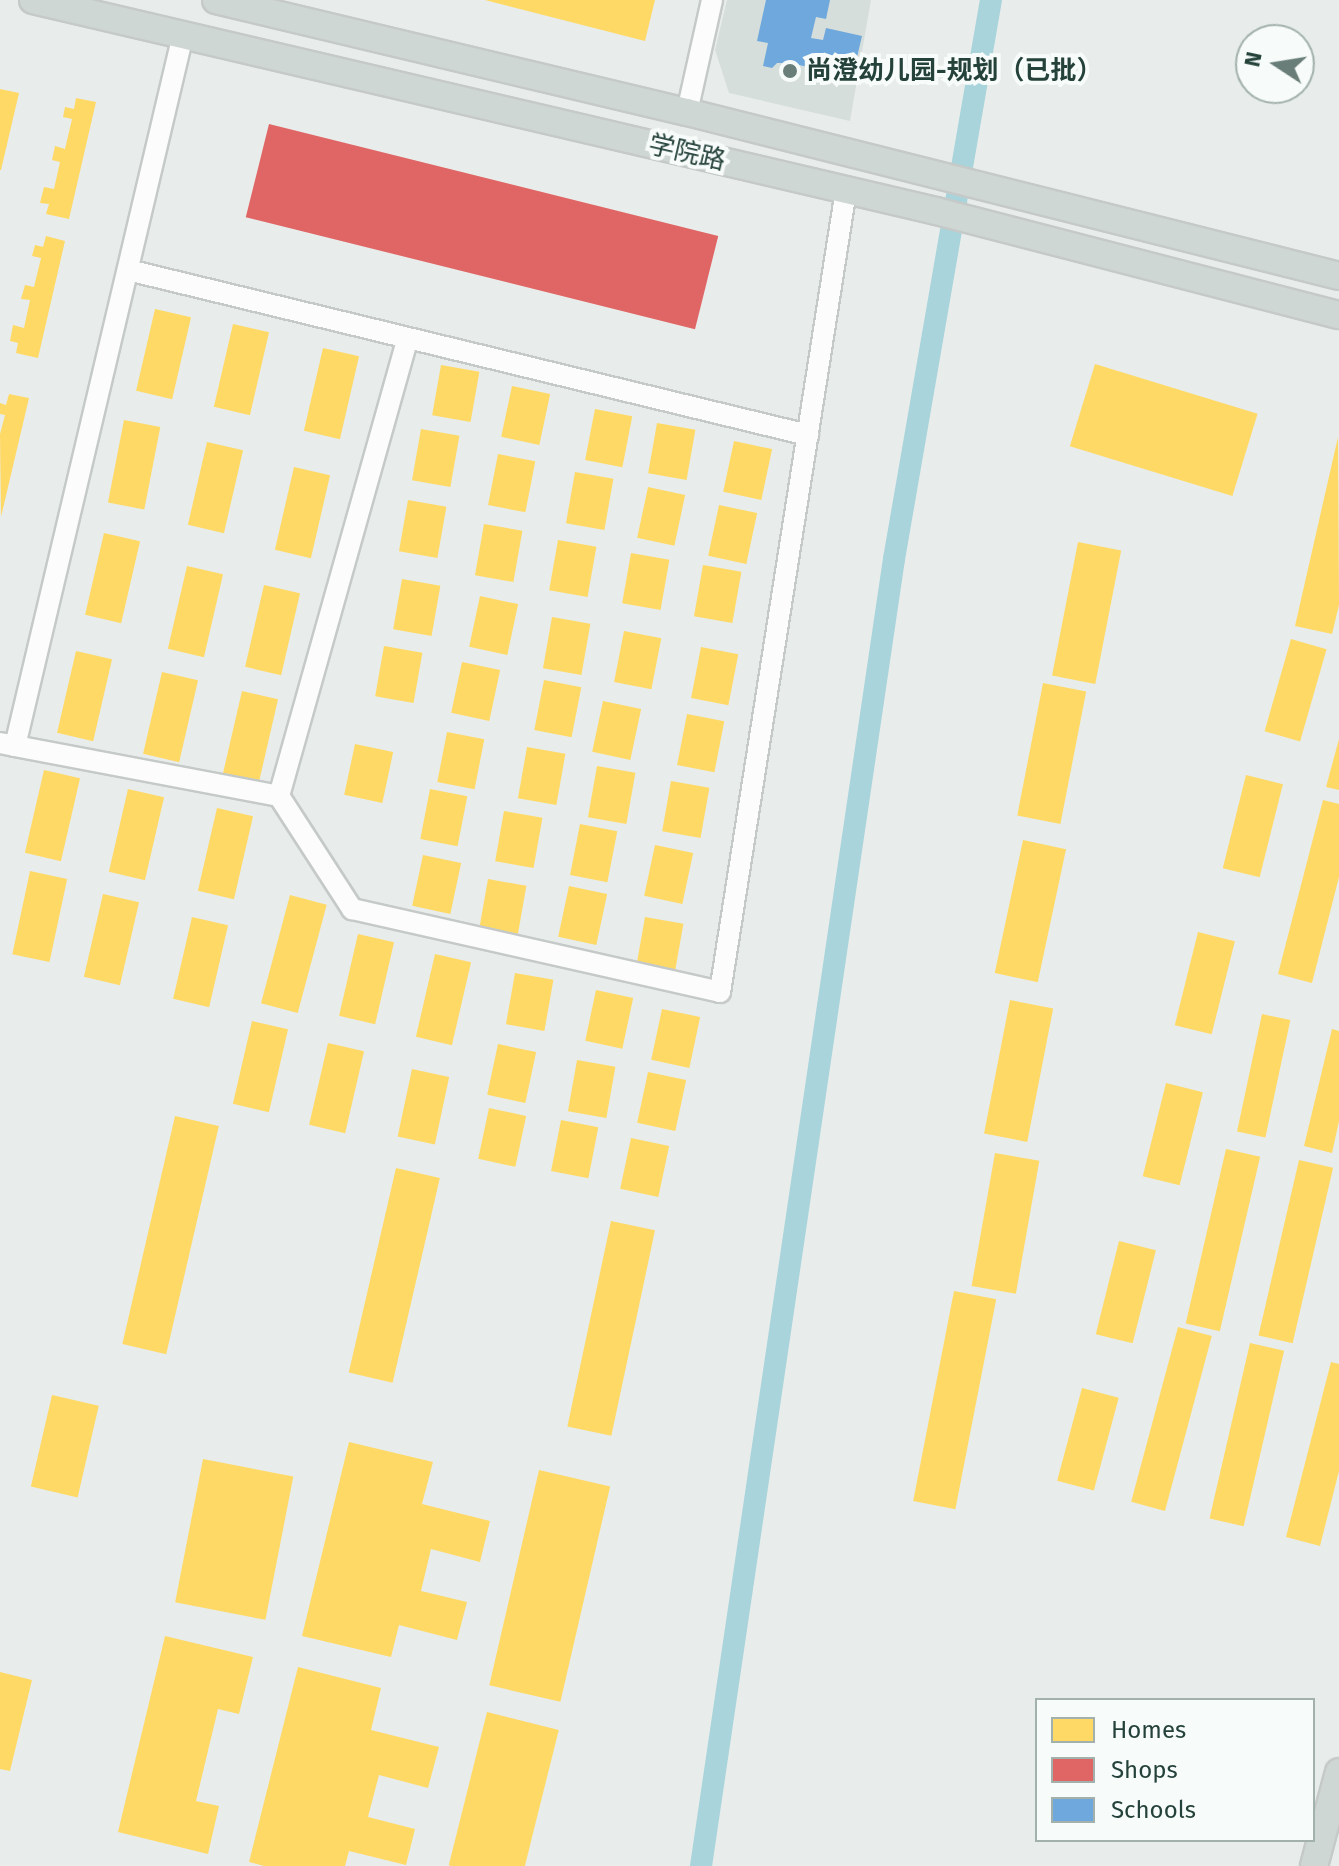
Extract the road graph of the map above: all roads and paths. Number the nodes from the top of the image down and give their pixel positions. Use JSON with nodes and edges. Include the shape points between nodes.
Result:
{"nodes":[{"id":1,"x":33,"y":0,"type":"edge"},
{"id":2,"x":216,"y":0,"type":"edge"},
{"id":3,"x":712,"y":0,"type":"edge"},
{"id":4,"x":183,"y":35,"type":"junction"},
{"id":5,"x":687,"y":112,"type":"junction"},
{"id":6,"x":846,"y":190,"type":"junction"},
{"id":7,"x":128,"y":270,"type":"junction"},
{"id":8,"x":1339,"y":276,"type":"edge"},
{"id":9,"x":1339,"y":315,"type":"edge"},
{"id":10,"x":407,"y":340,"type":"junction"},
{"id":11,"x":808,"y":435,"type":"junction"},
{"id":12,"x":8,"y":745,"type":"edge"},
{"id":13,"x":279,"y":796,"type":"junction"},
{"id":14,"x":1339,"y":1772,"type":"edge"},
{"id":15,"x":1314,"y":1866,"type":"edge"}],
"edges":[{"from":1,"to":4,"type":"main road","name":"学院路"},
{"from":2,"to":5,"type":"main road","name":"学院路"},
{"from":3,"to":5,"type":"street"},
{"from":4,"to":6,"type":"main road","name":"学院路"},
{"from":4,"to":7,"type":"street"},
{"from":5,"to":8,"type":"main road","name":"学院路"},
{"from":6,"to":9,"type":"main road","name":"学院路"},
{"from":6,"to":11,"type":"street"},
{"from":7,"to":10,"type":"street"},
{"from":7,"to":12,"type":"street"},
{"from":10,"to":11,"type":"street"},
{"from":10,"to":13,"type":"street"},
{"from":11,"to":13,"type":"street","via":[[720,992],[352,909]]},
{"from":12,"to":13,"type":"street"},
{"from":14,"to":15,"type":"main road"}]}
